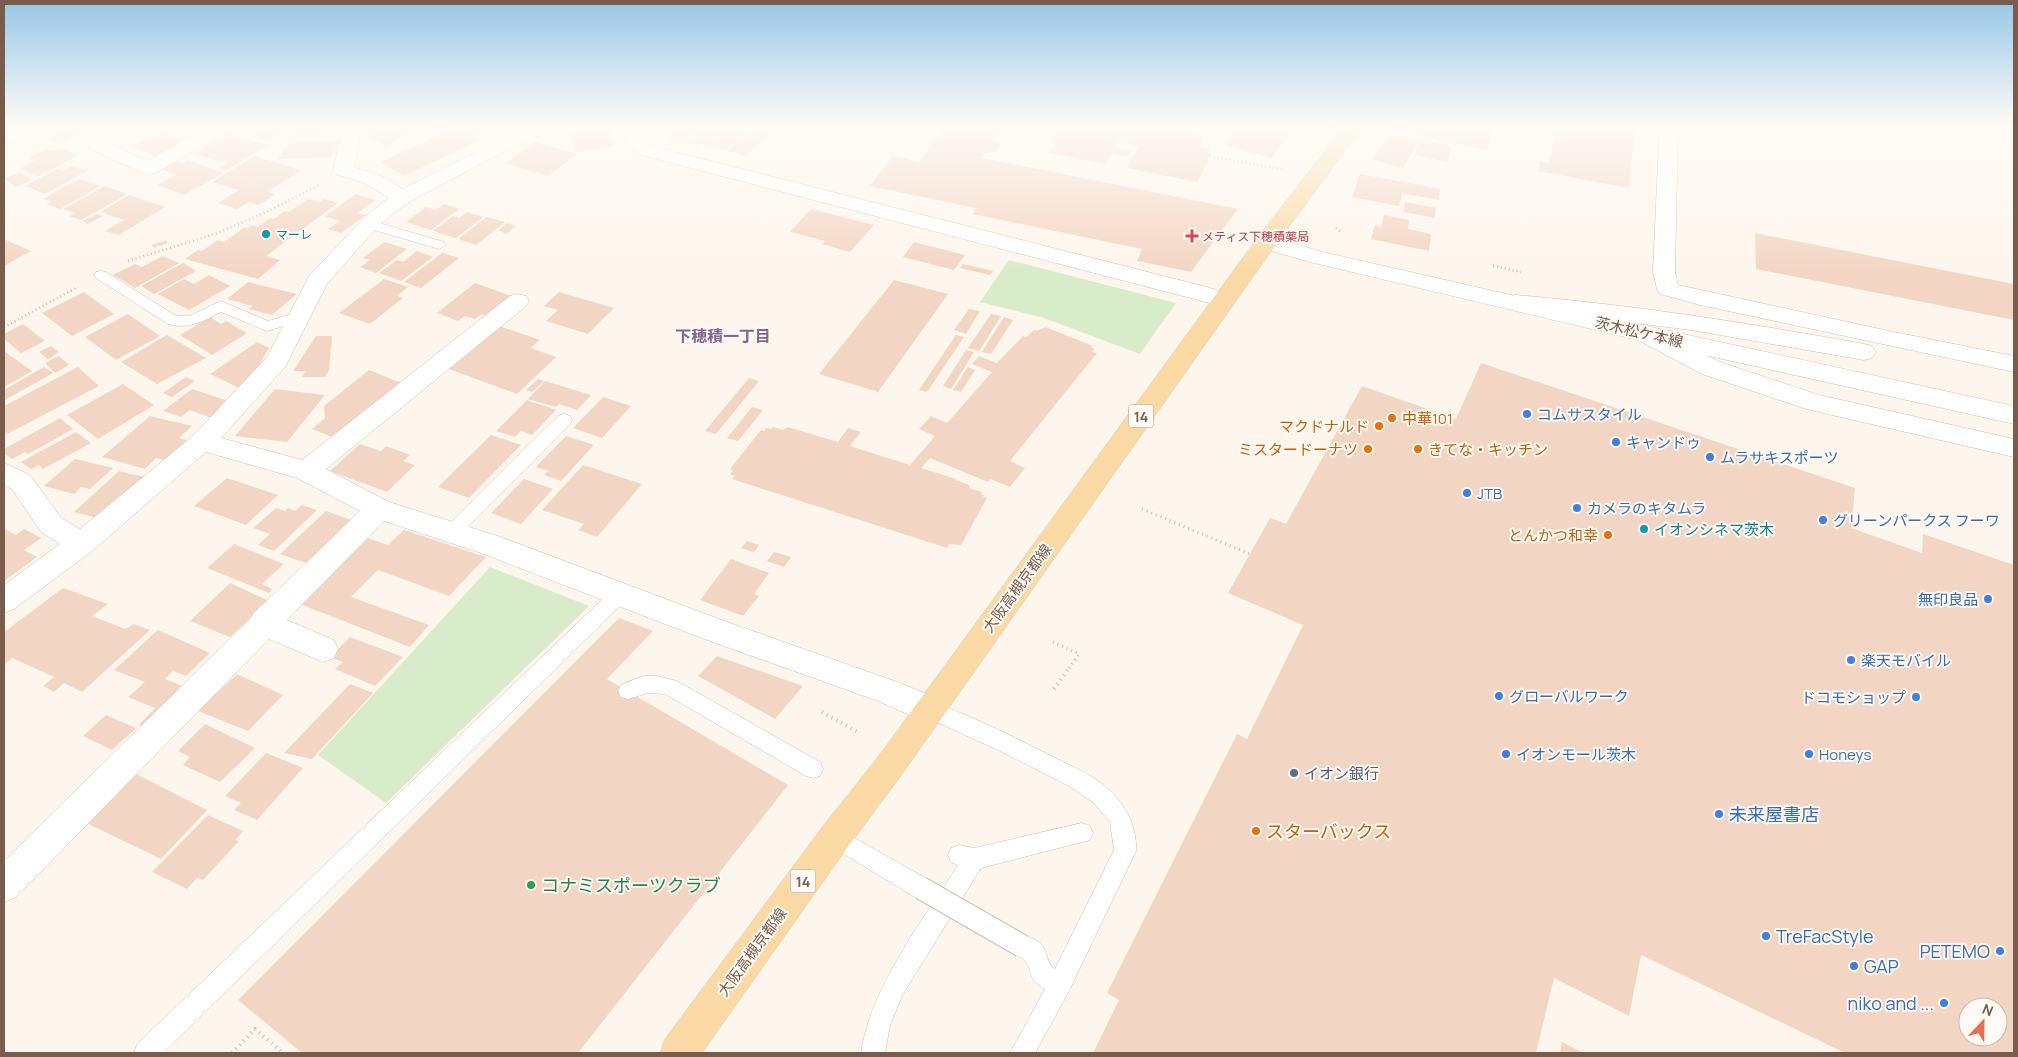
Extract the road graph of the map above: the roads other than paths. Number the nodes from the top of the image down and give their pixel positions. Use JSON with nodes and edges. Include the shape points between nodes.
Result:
{"nodes":[{"id":1,"x":353,"y":173,"type":"edge"},
{"id":2,"x":450,"y":173,"type":"edge"},
{"id":3,"x":736,"y":173,"type":"edge"},
{"id":4,"x":1318,"y":173,"type":"edge"},
{"id":5,"x":1667,"y":173,"type":"edge"},
{"id":6,"x":402,"y":198,"type":"junction"},
{"id":7,"x":369,"y":224,"type":"junction"},
{"id":8,"x":1266,"y":242,"type":"junction"},
{"id":9,"x":439,"y":245,"type":"dead end"},
{"id":10,"x":101,"y":275,"type":"road end"},
{"id":11,"x":1225,"y":300,"type":"junction"},
{"id":12,"x":518,"y":301,"type":"dead end"},
{"id":13,"x":1507,"y":301,"type":"junction"},
{"id":14,"x":299,"y":317,"type":"junction"},
{"id":15,"x":1642,"y":333,"type":"junction"},
{"id":16,"x":2014,"y":364,"type":"edge"},
{"id":17,"x":2014,"y":382,"type":"edge"},
{"id":18,"x":2014,"y":416,"type":"edge"},
{"id":19,"x":564,"y":420,"type":"dead end"},
{"id":20,"x":202,"y":442,"type":"junction"},
{"id":21,"x":2014,"y":448,"type":"edge"},
{"id":22,"x":306,"y":471,"type":"junction"},
{"id":23,"x":4,"y":473,"type":"edge"},
{"id":24,"x":378,"y":509,"type":"junction"},
{"id":25,"x":451,"y":533,"type":"junction"},
{"id":26,"x":81,"y":544,"type":"junction"},
{"id":27,"x":619,"y":594,"type":"junction"},
{"id":28,"x":4,"y":601,"type":"edge"},
{"id":29,"x":263,"y":623,"type":"junction"},
{"id":30,"x":322,"y":649,"type":"dead end"},
{"id":31,"x":628,"y":691,"type":"dead end"},
{"id":32,"x":930,"y":710,"type":"junction"},
{"id":33,"x":813,"y":769,"type":"dead end"},
{"id":34,"x":1082,"y":833,"type":"dead end"},
{"id":35,"x":835,"y":838,"type":"junction"},
{"id":36,"x":4,"y":885,"type":"edge"},
{"id":37,"x":1060,"y":985,"type":"junction"},
{"id":38,"x":146,"y":1053,"type":"edge"},
{"id":39,"x":679,"y":1053,"type":"edge"},
{"id":40,"x":873,"y":1053,"type":"edge"},
{"id":41,"x":1022,"y":1053,"type":"edge"}],
"edges":[{"from":1,"to":6,"type":"street","via":[[374,180]]},
{"from":2,"to":6,"type":"street"},
{"from":3,"to":11,"type":"street"},
{"from":4,"to":8,"type":"main road","name":"大阪高槻京都線","number":"14"},
{"from":5,"to":16,"type":"street","via":[[1664,272],[1668,288],[1747,308]]},
{"from":6,"to":7,"type":"street"},
{"from":7,"to":9,"type":"lane"},
{"from":7,"to":14,"type":"street","via":[[317,281]]},
{"from":8,"to":11,"type":"main road","name":"大阪高槻京都線","number":"14"},
{"from":8,"to":13,"type":"street","name":"茨木松ケ本線"},
{"from":10,"to":14,"type":"lane","via":[[173,321],[191,321],[221,306],[267,326]]},
{"from":11,"to":32,"type":"main road","name":"大阪高槻京都線","number":"14"},
{"from":12,"to":22,"type":"street"},
{"from":13,"to":15,"type":"street","name":"茨木松ケ本線"},
{"from":13,"to":17,"type":"street","via":[[1592,308],[1711,325]]},
{"from":14,"to":20,"type":"street","via":[[277,361]]},
{"from":15,"to":18,"type":"street","name":"茨木松ケ本線"},
{"from":15,"to":21,"type":"street","via":[[1711,368],[1815,403]]},
{"from":19,"to":25,"type":"lane"},
{"from":20,"to":22,"type":"street"},
{"from":20,"to":26,"type":"street"},
{"from":22,"to":24,"type":"street"},
{"from":23,"to":26,"type":"street","via":[[21,482],[51,525]]},
{"from":24,"to":25,"type":"street"},
{"from":24,"to":29,"type":"street"},
{"from":25,"to":27,"type":"street"},
{"from":26,"to":28,"type":"street"},
{"from":27,"to":32,"type":"street","via":[[889,692]]},
{"from":27,"to":38,"type":"lane"},
{"from":29,"to":30,"type":"street"},
{"from":29,"to":36,"type":"street"},
{"from":31,"to":33,"type":"lane","via":[[641,684],[657,683],[670,687]]},
{"from":32,"to":35,"type":"main road","name":"大阪高槻京都線","number":"14"},
{"from":32,"to":37,"type":"lane","via":[[992,736],[1076,780],[1093,790],[1115,811],[1126,836],[1126,851]]},
{"from":34,"to":40,"type":"lane","via":[[967,857],[895,986],[878,1025]]},
{"from":35,"to":37,"type":"lane","bridge":true,"via":[[1033,952],[1043,975]]},
{"from":35,"to":39,"type":"main road","name":"大阪高槻京都線","number":"14"},
{"from":37,"to":41,"type":"lane"}]}
